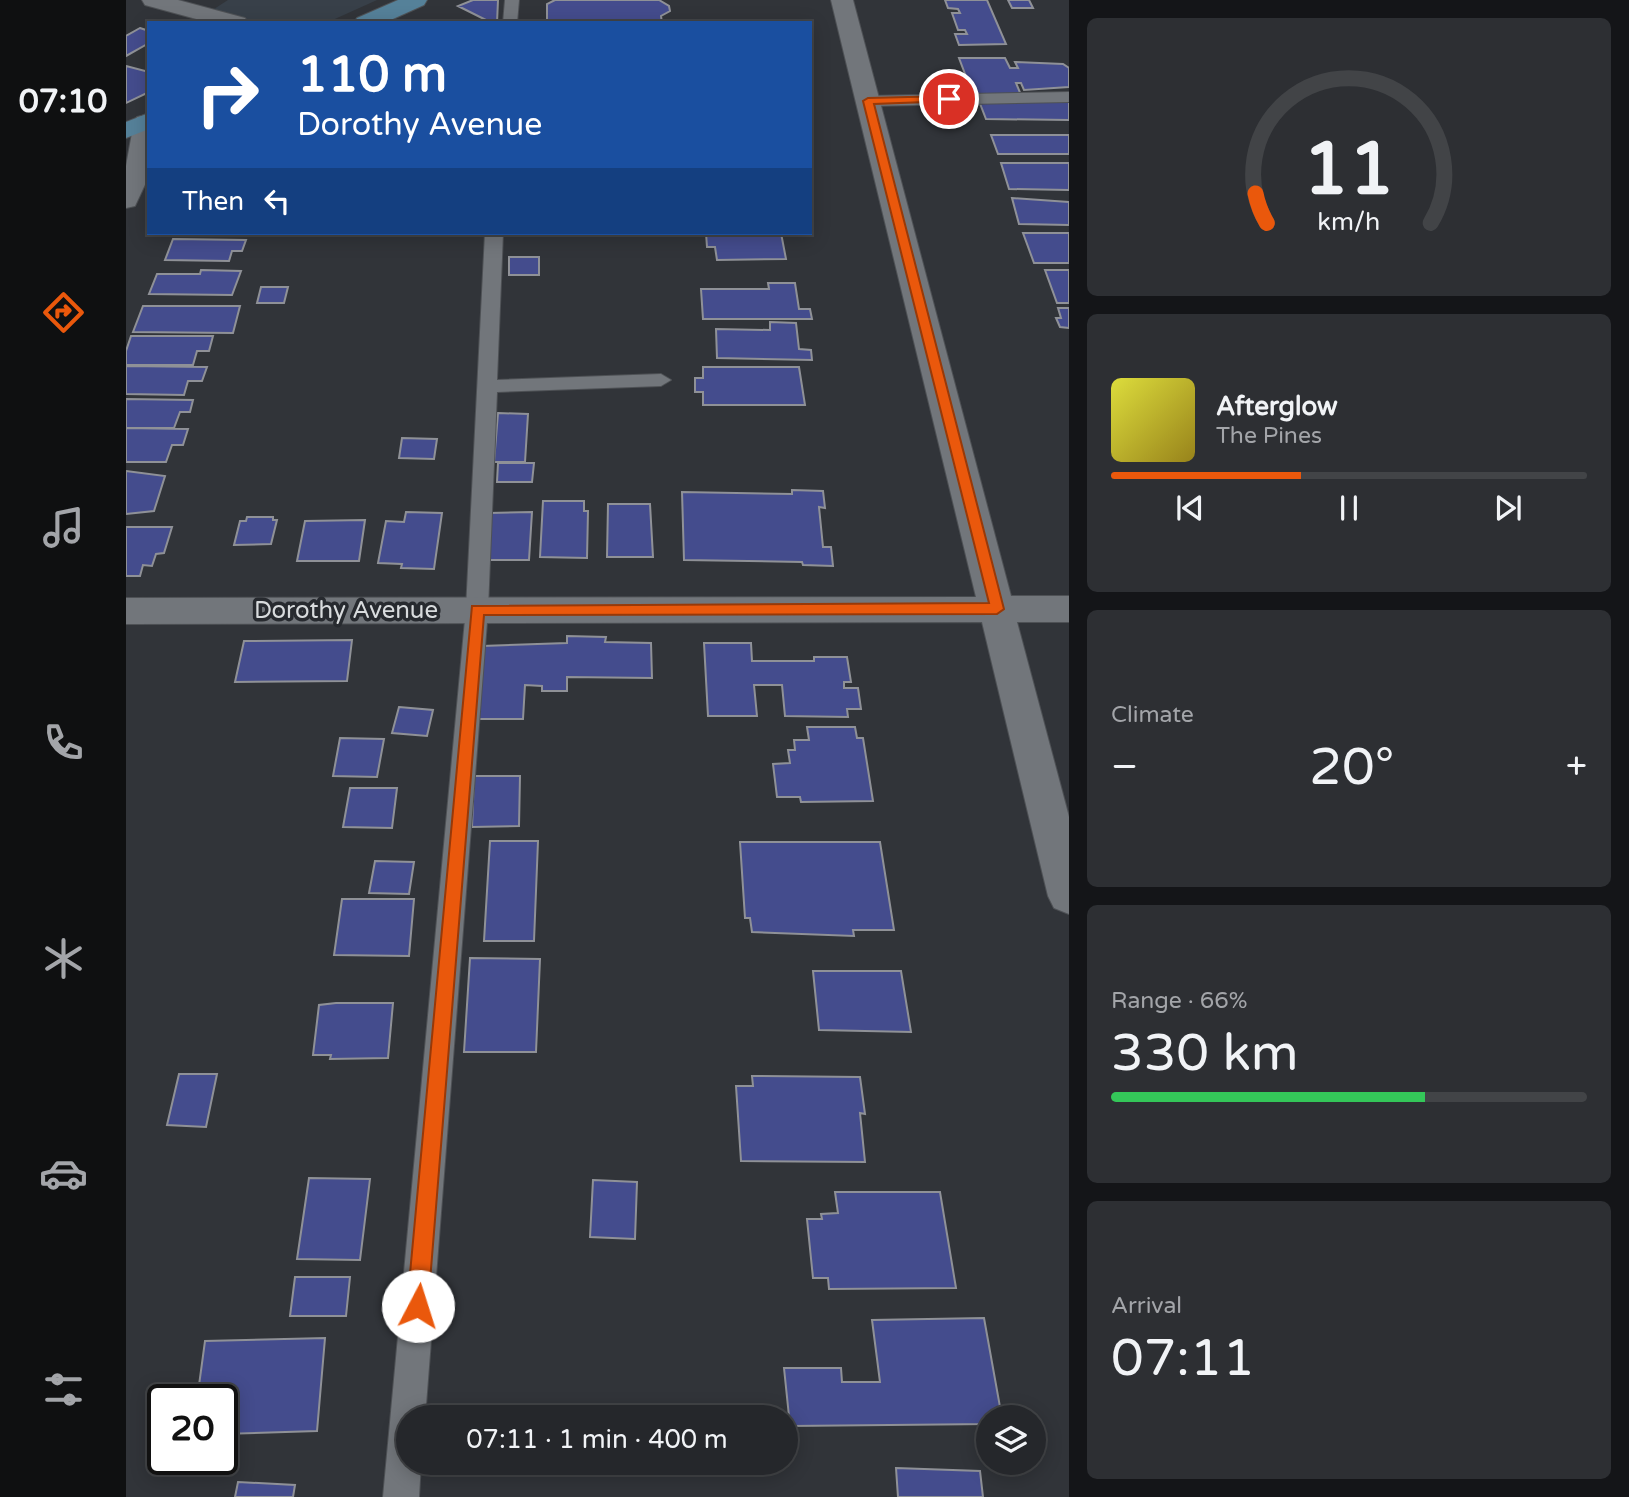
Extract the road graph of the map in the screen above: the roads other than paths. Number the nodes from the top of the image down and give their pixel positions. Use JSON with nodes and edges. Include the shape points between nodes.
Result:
{"nodes":[{"id":1,"x":153,"y":0,"type":"edge"},
{"id":2,"x":416,"y":0,"type":"edge"},
{"id":3,"x":512,"y":0,"type":"edge"},
{"id":4,"x":842,"y":0,"type":"edge"},
{"id":5,"x":230,"y":21,"type":"edge"},
{"id":6,"x":369,"y":21,"type":"edge"},
{"id":7,"x":510,"y":21,"type":"edge"},
{"id":8,"x":1069,"y":97,"type":"edge"},
{"id":9,"x":868,"y":101,"type":"junction"},
{"id":10,"x":142,"y":134,"type":"edge"},
{"id":11,"x":126,"y":200,"type":"edge"},
{"id":12,"x":494,"y":235,"type":"edge"},
{"id":13,"x":661,"y":380,"type":"dead end"},
{"id":14,"x":487,"y":386,"type":"junction"},
{"id":15,"x":477,"y":609,"type":"junction"},
{"id":16,"x":997,"y":609,"type":"junction"},
{"id":17,"x":1069,"y":609,"type":"edge"},
{"id":18,"x":126,"y":611,"type":"edge"},
{"id":19,"x":1069,"y":896,"type":"edge"},
{"id":20,"x":409,"y":1405,"type":"edge"},
{"id":21,"x":403,"y":1475,"type":"edge"},
{"id":22,"x":401,"y":1497,"type":"edge"}],
"edges":[{"from":1,"to":5,"type":"street"},
{"from":2,"to":6,"type":"main road"},
{"from":3,"to":7,"type":"lane"},
{"from":4,"to":9,"type":"street"},
{"from":8,"to":9,"type":"lane"},
{"from":9,"to":16,"type":"street"},
{"from":10,"to":11,"type":"street","via":[[138,171]]},
{"from":12,"to":14,"type":"lane"},
{"from":13,"to":14,"type":"lane"},
{"from":14,"to":15,"type":"lane"},
{"from":15,"to":16,"type":"street","name":"Dorothy Avenue"},
{"from":15,"to":18,"type":"street","name":"Dorothy Avenue"},
{"from":15,"to":20,"type":"lane"},
{"from":16,"to":17,"type":"street","name":"Dorothy Avenue"},
{"from":16,"to":19,"type":"street"},
{"from":21,"to":22,"type":"lane"}]}
